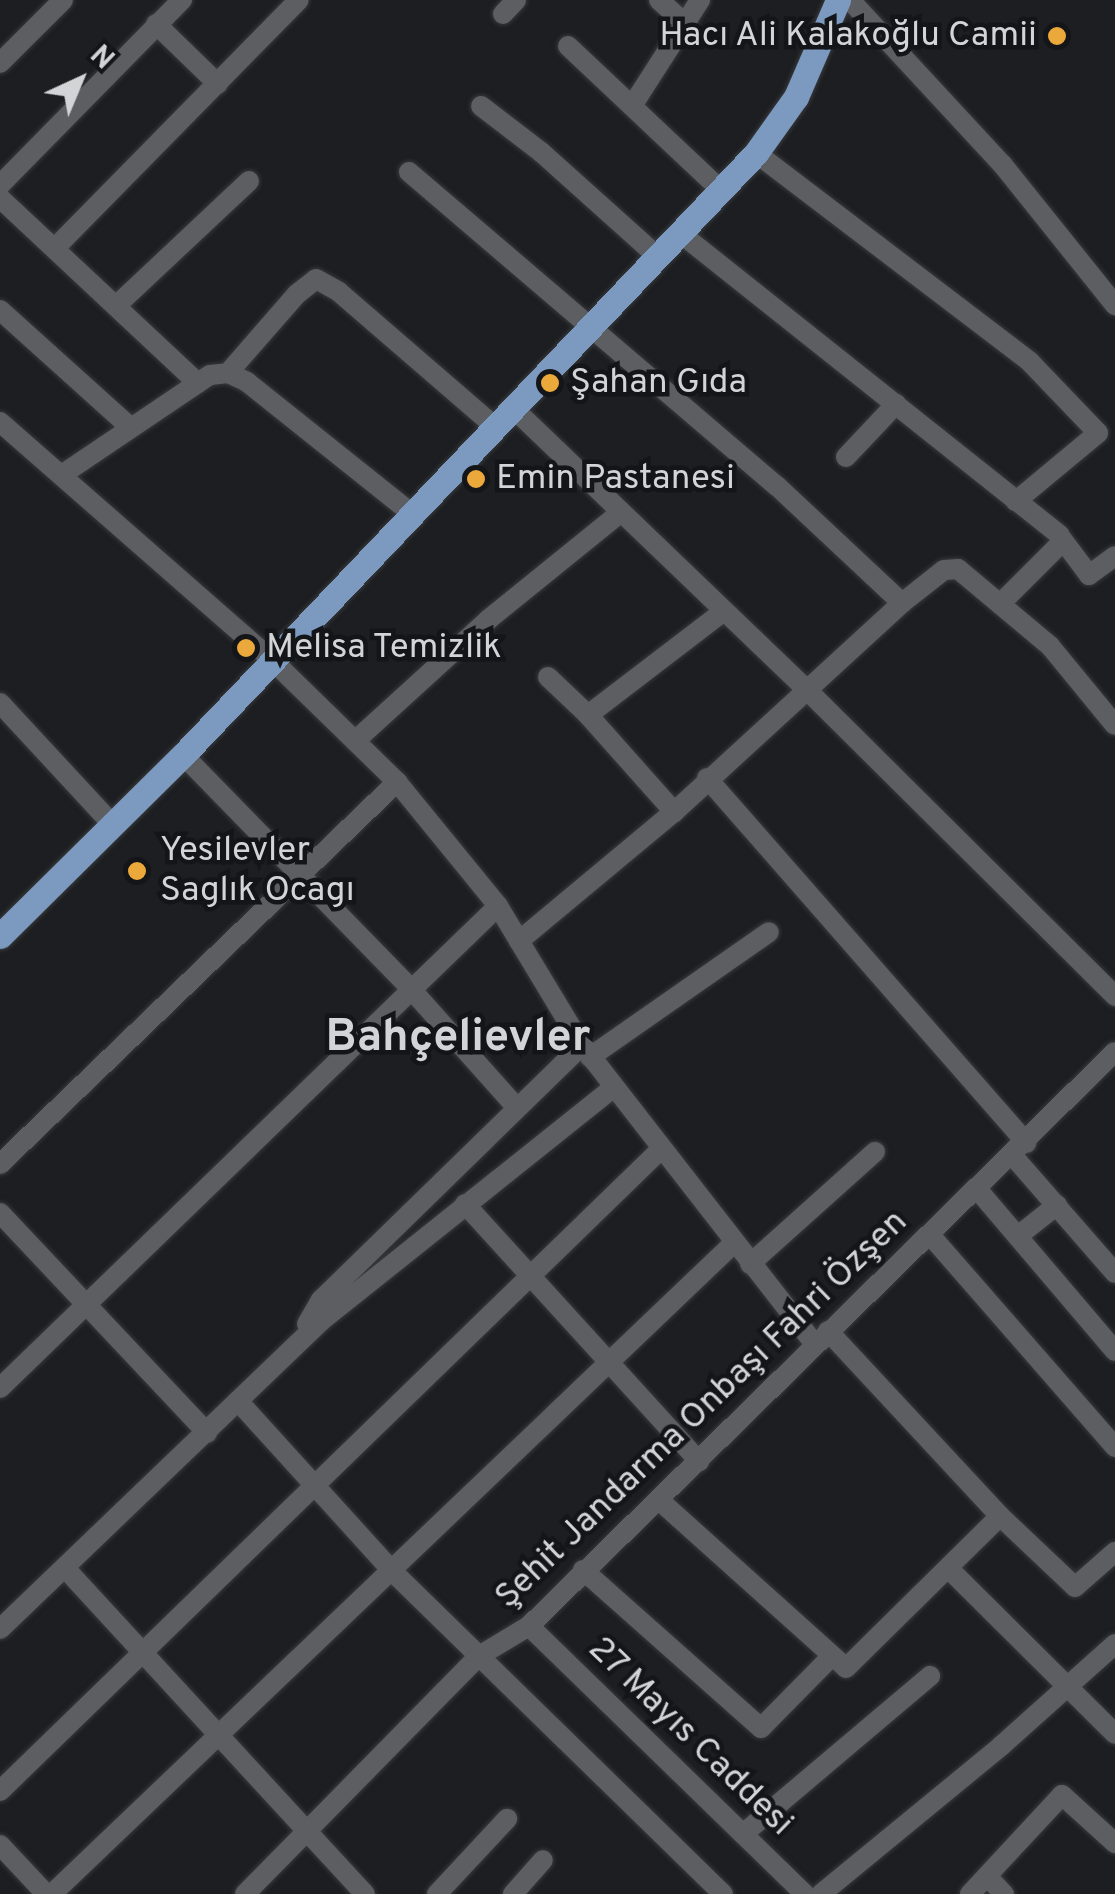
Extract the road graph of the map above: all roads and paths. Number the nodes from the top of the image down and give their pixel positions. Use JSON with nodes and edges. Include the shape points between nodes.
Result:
{"nodes":[{"id":1,"x":64,"y":0,"type":"edge"},
{"id":2,"x":182,"y":0,"type":"edge"},
{"id":3,"x":300,"y":0,"type":"edge"},
{"id":4,"x":659,"y":0,"type":"edge"},
{"id":5,"x":700,"y":0,"type":"edge"},
{"id":6,"x":838,"y":0,"type":"edge"},
{"id":7,"x":850,"y":0,"type":"edge"},
{"id":8,"x":156,"y":24,"type":"junction"},
{"id":9,"x":688,"y":25,"type":"junction"},
{"id":10,"x":568,"y":46,"type":"dead end"},
{"id":11,"x":0,"y":64,"type":"edge"},
{"id":12,"x":218,"y":84,"type":"junction"},
{"id":13,"x":481,"y":106,"type":"dead end"},
{"id":14,"x":632,"y":106,"type":"junction"},
{"id":15,"x":756,"y":153,"type":"junction"},
{"id":16,"x":408,"y":172,"type":"dead end"},
{"id":17,"x":250,"y":180,"type":"dead end"},
{"id":18,"x":0,"y":185,"type":"edge"},
{"id":19,"x":721,"y":190,"type":"junction"},
{"id":20,"x":0,"y":198,"type":"edge"},
{"id":21,"x":680,"y":233,"type":"junction"},
{"id":22,"x":56,"y":247,"type":"junction"},
{"id":23,"x":658,"y":256,"type":"junction"},
{"id":24,"x":118,"y":305,"type":"junction"},
{"id":25,"x":1115,"y":305,"type":"edge"},
{"id":26,"x":0,"y":310,"type":"edge"},
{"id":27,"x":588,"y":328,"type":"junction"},
{"id":28,"x":228,"y":374,"type":"junction"},
{"id":29,"x":198,"y":383,"type":"junction"},
{"id":30,"x":896,"y":404,"type":"junction"},
{"id":31,"x":503,"y":417,"type":"junction"},
{"id":32,"x":0,"y":422,"type":"edge"},
{"id":33,"x":131,"y":428,"type":"junction"},
{"id":34,"x":846,"y":456,"type":"dead end"},
{"id":35,"x":62,"y":474,"type":"junction"},
{"id":36,"x":1016,"y":500,"type":"junction"},
{"id":37,"x":410,"y":512,"type":"junction"},
{"id":38,"x":621,"y":512,"type":"junction"},
{"id":39,"x":1064,"y":541,"type":"junction"},
{"id":40,"x":1115,"y":556,"type":"edge"},
{"id":41,"x":902,"y":603,"type":"junction"},
{"id":42,"x":1000,"y":604,"type":"junction"},
{"id":43,"x":724,"y":611,"type":"junction"},
{"id":44,"x":272,"y":660,"type":"junction"},
{"id":45,"x":548,"y":677,"type":"dead end"},
{"id":46,"x":806,"y":689,"type":"junction"},
{"id":47,"x":0,"y":703,"type":"edge"},
{"id":48,"x":588,"y":715,"type":"junction"},
{"id":49,"x":1115,"y":725,"type":"edge"},
{"id":50,"x":354,"y":741,"type":"junction"},
{"id":51,"x":183,"y":755,"type":"junction"},
{"id":52,"x":707,"y":778,"type":"junction"},
{"id":53,"x":397,"y":782,"type":"junction"},
{"id":54,"x":674,"y":812,"type":"junction"},
{"id":55,"x":114,"y":826,"type":"junction"},
{"id":56,"x":302,"y":874,"type":"junction"},
{"id":57,"x":498,"y":906,"type":"junction"},
{"id":58,"x":769,"y":932,"type":"dead end"},
{"id":59,"x":0,"y":936,"type":"edge"},
{"id":60,"x":518,"y":941,"type":"junction"},
{"id":61,"x":411,"y":989,"type":"junction"},
{"id":62,"x":1115,"y":996,"type":"edge"},
{"id":63,"x":586,"y":1051,"type":"junction"},
{"id":64,"x":1115,"y":1052,"type":"edge"},
{"id":65,"x":614,"y":1088,"type":"junction"},
{"id":66,"x":516,"y":1108,"type":"junction"},
{"id":67,"x":661,"y":1149,"type":"junction"},
{"id":68,"x":1020,"y":1149,"type":"junction"},
{"id":69,"x":875,"y":1152,"type":"dead end"},
{"id":70,"x":0,"y":1164,"type":"edge"},
{"id":71,"x":978,"y":1190,"type":"junction"},
{"id":72,"x":465,"y":1204,"type":"junction"},
{"id":73,"x":1058,"y":1205,"type":"junction"},
{"id":74,"x":0,"y":1213,"type":"edge"},
{"id":75,"x":931,"y":1236,"type":"junction"},
{"id":76,"x":1018,"y":1236,"type":"junction"},
{"id":77,"x":734,"y":1243,"type":"junction"},
{"id":78,"x":750,"y":1264,"type":"junction"},
{"id":79,"x":1114,"y":1271,"type":"edge"},
{"id":80,"x":528,"y":1278,"type":"junction"},
{"id":81,"x":86,"y":1304,"type":"junction"},
{"id":82,"x":821,"y":1337,"type":"junction"},
{"id":83,"x":294,"y":1346,"type":"junction"},
{"id":84,"x":1115,"y":1350,"type":"edge"},
{"id":85,"x":607,"y":1364,"type":"junction"},
{"id":86,"x":0,"y":1388,"type":"edge"},
{"id":87,"x":238,"y":1401,"type":"junction"},
{"id":88,"x":208,"y":1433,"type":"junction"},
{"id":89,"x":1115,"y":1447,"type":"edge"},
{"id":90,"x":699,"y":1461,"type":"junction"},
{"id":91,"x":315,"y":1485,"type":"junction"},
{"id":92,"x":659,"y":1500,"type":"junction"},
{"id":93,"x":1000,"y":1516,"type":"junction"},
{"id":94,"x":1115,"y":1552,"type":"edge"},
{"id":95,"x":65,"y":1568,"type":"junction"},
{"id":96,"x":949,"y":1569,"type":"junction"},
{"id":97,"x":391,"y":1570,"type":"junction"},
{"id":98,"x":583,"y":1570,"type":"junction"},
{"id":99,"x":528,"y":1626,"type":"junction"},
{"id":100,"x":0,"y":1629,"type":"edge"},
{"id":101,"x":1115,"y":1644,"type":"edge"},
{"id":102,"x":142,"y":1653,"type":"junction"},
{"id":103,"x":479,"y":1656,"type":"junction"},
{"id":104,"x":832,"y":1656,"type":"junction"},
{"id":105,"x":930,"y":1676,"type":"dead end"},
{"id":106,"x":1066,"y":1688,"type":"junction"},
{"id":107,"x":1115,"y":1734,"type":"edge"},
{"id":108,"x":218,"y":1736,"type":"junction"},
{"id":109,"x":0,"y":1791,"type":"edge"},
{"id":110,"x":507,"y":1820,"type":"dead end"},
{"id":111,"x":304,"y":1832,"type":"junction"},
{"id":112,"x":744,"y":1834,"type":"junction"},
{"id":113,"x":1115,"y":1844,"type":"edge"},
{"id":114,"x":0,"y":1845,"type":"edge"},
{"id":115,"x":543,"y":1860,"type":"dead end"},
{"id":116,"x":987,"y":1876,"type":"junction"},
{"id":117,"x":792,"y":1890,"type":"edge"},
{"id":118,"x":49,"y":1894,"type":"edge"},
{"id":119,"x":245,"y":1894,"type":"edge"},
{"id":120,"x":365,"y":1894,"type":"edge"},
{"id":121,"x":437,"y":1894,"type":"edge"},
{"id":122,"x":513,"y":1894,"type":"edge"},
{"id":123,"x":722,"y":1894,"type":"edge"},
{"id":124,"x":821,"y":1894,"type":"edge"},
{"id":125,"x":970,"y":1894,"type":"edge"},
{"id":126,"x":1004,"y":1894,"type":"edge"}],
"edges":[{"from":1,"to":11,"type":"street"},
{"from":2,"to":8,"type":"street"},
{"from":3,"to":12,"type":"street"},
{"from":4,"to":9,"type":"street"},
{"from":5,"to":9,"type":"street"},
{"from":6,"to":15,"type":"main road","via":[[796,97]]},
{"from":7,"to":25,"type":"street","via":[[1002,164]]},
{"from":8,"to":12,"type":"street"},
{"from":8,"to":18,"type":"street"},
{"from":9,"to":14,"type":"street"},
{"from":10,"to":14,"type":"street"},
{"from":12,"to":22,"type":"street"},
{"from":13,"to":23,"type":"street"},
{"from":14,"to":19,"type":"street"},
{"from":15,"to":19,"type":"main road"},
{"from":15,"to":36,"type":"street","via":[[1030,362],[1098,433]]},
{"from":16,"to":27,"type":"street"},
{"from":17,"to":24,"type":"street"},
{"from":19,"to":21,"type":"main road"},
{"from":20,"to":22,"type":"street"},
{"from":21,"to":23,"type":"main road"},
{"from":21,"to":30,"type":"street"},
{"from":22,"to":24,"type":"street"},
{"from":23,"to":27,"type":"main road"},
{"from":24,"to":29,"type":"street"},
{"from":26,"to":33,"type":"street"},
{"from":27,"to":31,"type":"main road"},
{"from":27,"to":41,"type":"street","via":[[777,486]]},
{"from":28,"to":29,"type":"street"},
{"from":28,"to":31,"type":"street","via":[[316,279]]},
{"from":28,"to":37,"type":"street","via":[[247,382]]},
{"from":29,"to":33,"type":"street"},
{"from":30,"to":34,"type":"street"},
{"from":30,"to":36,"type":"street"},
{"from":31,"to":37,"type":"main road"},
{"from":31,"to":38,"type":"street"},
{"from":32,"to":35,"type":"street"},
{"from":33,"to":35,"type":"street"},
{"from":35,"to":44,"type":"street"},
{"from":36,"to":39,"type":"street"},
{"from":37,"to":44,"type":"main road"},
{"from":38,"to":43,"type":"street"},
{"from":38,"to":50,"type":"street","via":[[489,618]]},
{"from":39,"to":40,"type":"street","via":[[1089,575]]},
{"from":39,"to":42,"type":"street"},
{"from":41,"to":42,"type":"street","via":[[944,570],[958,570]]},
{"from":41,"to":46,"type":"street"},
{"from":42,"to":49,"type":"street","via":[[1050,646]]},
{"from":43,"to":46,"type":"street"},
{"from":43,"to":48,"type":"street"},
{"from":44,"to":50,"type":"street"},
{"from":44,"to":51,"type":"main road"},
{"from":45,"to":48,"type":"street"},
{"from":46,"to":52,"type":"street"},
{"from":46,"to":62,"type":"street"},
{"from":47,"to":55,"type":"street"},
{"from":48,"to":54,"type":"street"},
{"from":50,"to":53,"type":"street"},
{"from":51,"to":55,"type":"main road"},
{"from":51,"to":56,"type":"street"},
{"from":52,"to":54,"type":"street"},
{"from":52,"to":68,"type":"street"},
{"from":53,"to":56,"type":"street"},
{"from":53,"to":57,"type":"street"},
{"from":54,"to":60,"type":"street"},
{"from":55,"to":59,"type":"main road"},
{"from":56,"to":61,"type":"street"},
{"from":56,"to":70,"type":"street"},
{"from":57,"to":60,"type":"street"},
{"from":57,"to":61,"type":"street"},
{"from":58,"to":63,"type":"street"},
{"from":60,"to":63,"type":"street"},
{"from":61,"to":66,"type":"street"},
{"from":61,"to":81,"type":"street"},
{"from":63,"to":65,"type":"street"},
{"from":63,"to":66,"type":"street"},
{"from":64,"to":68,"type":"street","name":"Şehit Jandarma Onbaşı Fahri Özşen"},
{"from":65,"to":67,"type":"street"},
{"from":65,"to":72,"type":"street"},
{"from":66,"to":83,"type":"street","via":[[322,1300]]},
{"from":67,"to":77,"type":"street"},
{"from":67,"to":80,"type":"street"},
{"from":68,"to":71,"type":"street","name":"Şehit Jandarma Onbaşı Fahri Özşen"},
{"from":68,"to":73,"type":"street"},
{"from":69,"to":78,"type":"street"},
{"from":71,"to":75,"type":"street","name":"Şehit Jandarma Onbaşı Fahri Özşen"},
{"from":71,"to":76,"type":"street"},
{"from":72,"to":80,"type":"street"},
{"from":72,"to":83,"type":"street"},
{"from":73,"to":76,"type":"street"},
{"from":73,"to":79,"type":"street"},
{"from":74,"to":81,"type":"street"},
{"from":75,"to":82,"type":"street","name":"Şehit Jandarma Onbaşı Fahri Özşen"},
{"from":75,"to":89,"type":"street"},
{"from":76,"to":84,"type":"street"},
{"from":77,"to":78,"type":"street"},
{"from":77,"to":85,"type":"street"},
{"from":78,"to":82,"type":"street"},
{"from":80,"to":85,"type":"street"},
{"from":80,"to":91,"type":"street"},
{"from":81,"to":86,"type":"street"},
{"from":81,"to":88,"type":"street"},
{"from":82,"to":90,"type":"street","name":"Şehit Jandarma Onbaşı Fahri Özşen"},
{"from":82,"to":93,"type":"street"},
{"from":83,"to":87,"type":"street"},
{"from":85,"to":90,"type":"street"},
{"from":85,"to":97,"type":"street"},
{"from":87,"to":88,"type":"street"},
{"from":87,"to":91,"type":"street"},
{"from":88,"to":95,"type":"street"},
{"from":90,"to":92,"type":"street","name":"Şehit Jandarma Onbaşı Fahri Özşen"},
{"from":91,"to":97,"type":"street"},
{"from":91,"to":102,"type":"street"},
{"from":92,"to":98,"type":"street","name":"Şehit Jandarma Onbaşı Fahri Özşen"},
{"from":92,"to":104,"type":"street"},
{"from":93,"to":94,"type":"street","via":[[1074,1588]]},
{"from":93,"to":96,"type":"street"},
{"from":95,"to":100,"type":"street"},
{"from":95,"to":102,"type":"street"},
{"from":96,"to":104,"type":"street","via":[[846,1668]]},
{"from":96,"to":106,"type":"street"},
{"from":97,"to":103,"type":"street"},
{"from":97,"to":108,"type":"street"},
{"from":98,"to":99,"type":"street","name":"Şehit Jandarma Onbaşı Fahri Özşen"},
{"from":98,"to":104,"type":"street","via":[[761,1728]]},
{"from":99,"to":103,"type":"street","name":"Şehit Jandarma Onbaşı Fahri Özşen"},
{"from":99,"to":112,"type":"street","name":"27 Mayıs Caddesi"},
{"from":101,"to":106,"type":"street"},
{"from":102,"to":108,"type":"street"},
{"from":102,"to":109,"type":"street"},
{"from":103,"to":111,"type":"street","name":"Şehit Jandarma Onbaşı Fahri Özşen"},
{"from":103,"to":123,"type":"street"},
{"from":105,"to":112,"type":"street"},
{"from":106,"to":107,"type":"street"},
{"from":106,"to":124,"type":"street"},
{"from":108,"to":111,"type":"street"},
{"from":108,"to":118,"type":"street"},
{"from":110,"to":121,"type":"street"},
{"from":111,"to":119,"type":"street","name":"Şehit Jandarma Onbaşı Fahri Özşen"},
{"from":111,"to":120,"type":"street"},
{"from":112,"to":117,"type":"street","name":"27 Mayıs Caddesi"},
{"from":113,"to":116,"type":"street","via":[[1062,1795]]},
{"from":114,"to":118,"type":"street"},
{"from":115,"to":122,"type":"street"},
{"from":116,"to":125,"type":"street"},
{"from":116,"to":126,"type":"street"}]}
